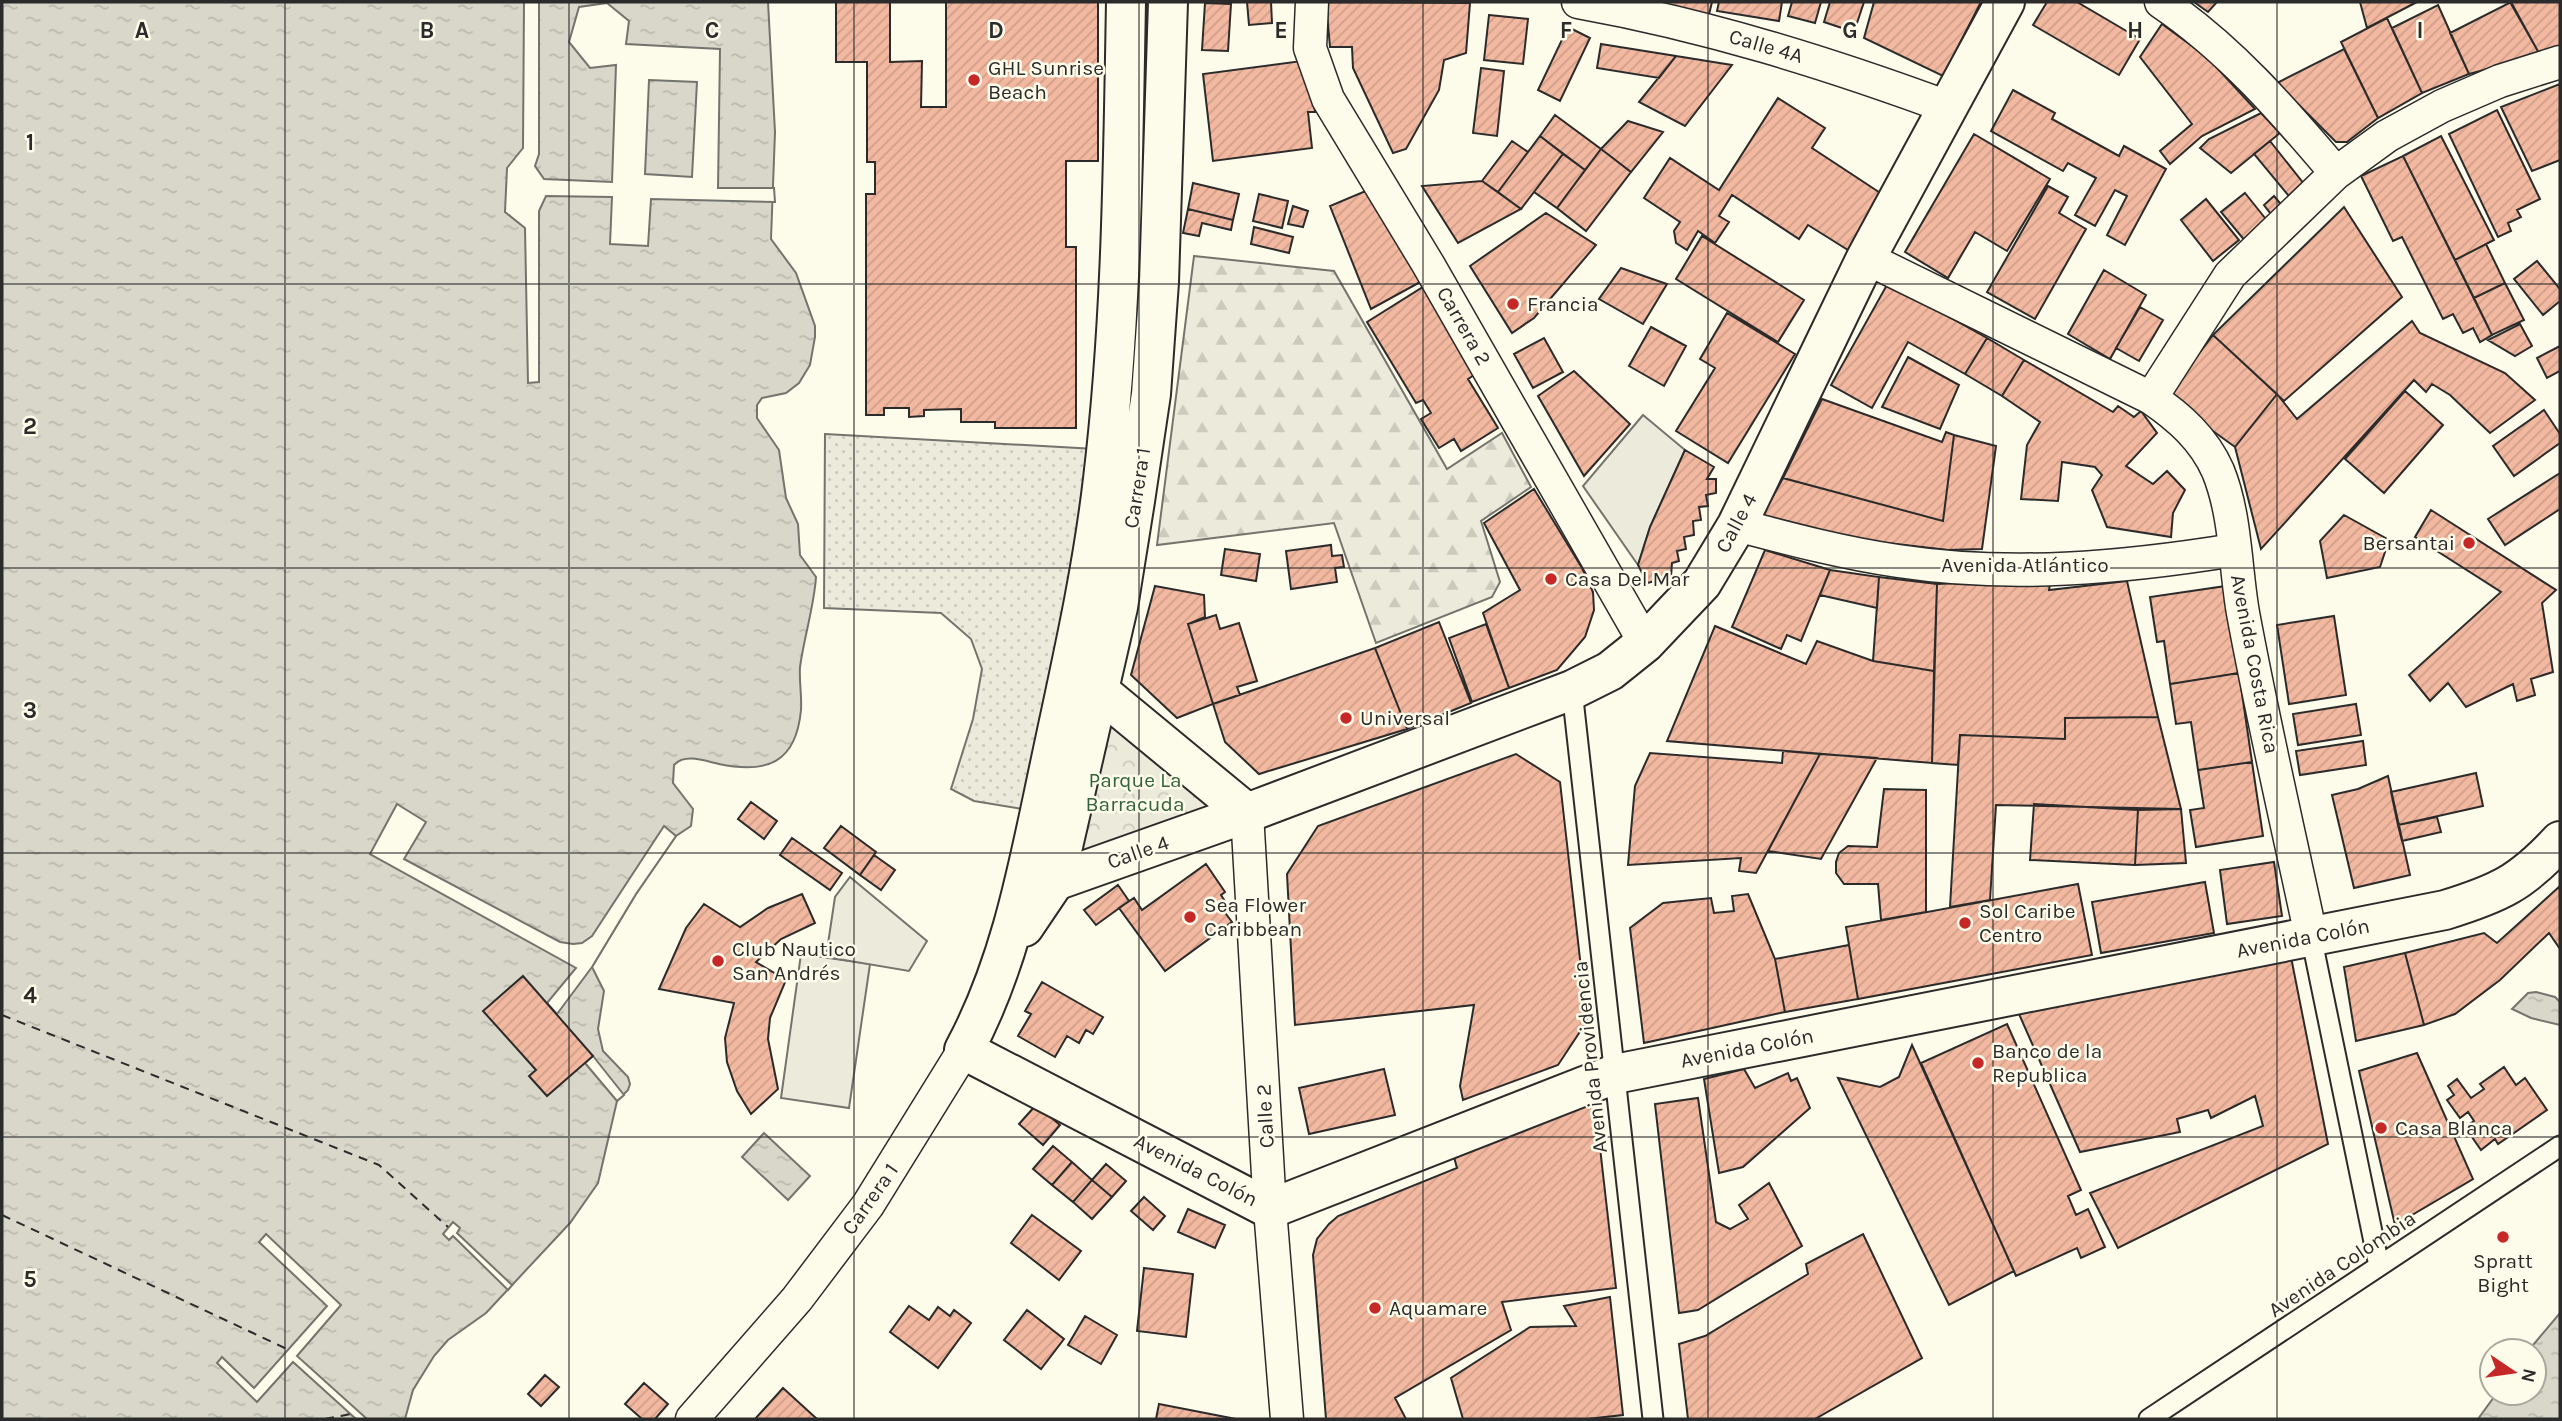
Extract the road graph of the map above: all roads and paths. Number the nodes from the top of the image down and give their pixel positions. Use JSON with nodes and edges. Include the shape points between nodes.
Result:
{"nodes":[{"id":1,"x":1126,"y":2,"type":"edge"},
{"id":2,"x":1168,"y":2,"type":"edge"},
{"id":3,"x":1312,"y":2,"type":"edge"},
{"id":4,"x":1578,"y":2,"type":"edge"},
{"id":5,"x":2005,"y":2,"type":"edge"},
{"id":6,"x":2161,"y":2,"type":"edge"},
{"id":7,"x":2560,"y":62,"type":"edge"},
{"id":8,"x":1950,"y":108,"type":"junction"},
{"id":9,"x":2336,"y":173,"type":"junction"},
{"id":10,"x":1866,"y":258,"type":"junction"},
{"id":11,"x":2151,"y":398,"type":"junction"},
{"id":12,"x":1737,"y":524,"type":"junction"},
{"id":13,"x":2234,"y":550,"type":"junction"},
{"id":14,"x":1645,"y":643,"type":"junction"},
{"id":15,"x":1083,"y":686,"type":"junction"},
{"id":16,"x":1572,"y":690,"type":"junction"},
{"id":17,"x":1247,"y":813,"type":"junction"},
{"id":18,"x":2560,"y":841,"type":"edge"},
{"id":19,"x":1041,"y":878,"type":"junction"},
{"id":20,"x":2311,"y":936,"type":"junction"},
{"id":21,"x":964,"y":1050,"type":"junction"},
{"id":22,"x":1615,"y":1074,"type":"junction"},
{"id":23,"x":2560,"y":1146,"type":"edge"},
{"id":24,"x":1270,"y":1209,"type":"junction"},
{"id":25,"x":2379,"y":1266,"type":"junction"},
{"id":26,"x":692,"y":1419,"type":"edge"},
{"id":27,"x":1287,"y":1419,"type":"edge"},
{"id":28,"x":1653,"y":1419,"type":"edge"},
{"id":29,"x":2149,"y":1419,"type":"edge"}],
"edges":[{"from":1,"to":15,"type":"main road","name":"Carrera 1","via":[[1112,394],[1090,569]]},
{"from":2,"to":15,"type":"main road","name":"Carrera 1","via":[[1151,394],[1118,607]]},
{"from":3,"to":14,"type":"street","name":"Carrera 2","via":[[1310,48],[1328,99]]},
{"from":4,"to":8,"type":"street","name":"Calle 4A","via":[[1743,38]]},
{"from":5,"to":8,"type":"main road","name":"Calle 4"},
{"from":6,"to":9,"type":"street","via":[[2232,59]]},
{"from":7,"to":9,"type":"street","via":[[2442,106],[2387,136]]},
{"from":8,"to":10,"type":"main road","name":"Calle 4"},
{"from":9,"to":11,"type":"street","via":[[2230,275]]},
{"from":10,"to":11,"type":"street","name":"Avenida Costa Rica"},
{"from":10,"to":12,"type":"main road","name":"Calle 4"},
{"from":11,"to":13,"type":"street","name":"Avenida Costa Rica","via":[[2199,439],[2217,471]]},
{"from":12,"to":13,"type":"street","name":"Avenida Atlántico","via":[[1818,547],[1900,562],[1983,570],[2150,564]]},
{"from":12,"to":14,"type":"main road","name":"Calle 4","via":[[1702,583]]},
{"from":13,"to":20,"type":"street","name":"Avenida Costa Rica"},
{"from":14,"to":16,"type":"main road","name":"Calle 4","via":[[1610,671]]},
{"from":15,"to":17,"type":"main road"},
{"from":15,"to":19,"type":"main road","name":"Carrera 1"},
{"from":16,"to":17,"type":"main road","name":"Calle 4"},
{"from":16,"to":22,"type":"street","name":"Avenida Providencia"},
{"from":17,"to":19,"type":"main road","name":"Calle 4"},
{"from":17,"to":24,"type":"street","name":"Calle 2"},
{"from":18,"to":20,"type":"main road","name":"Avenida Colón","via":[[2531,872],[2489,897]]},
{"from":19,"to":21,"type":"main road","name":"Carrera 1"},
{"from":20,"to":22,"type":"main road","name":"Avenida Colón"},
{"from":20,"to":25,"type":"street","name":"Avenida Costa Rica"},
{"from":21,"to":24,"type":"main road","name":"Avenida Colón"},
{"from":21,"to":26,"type":"street","name":"Carrera 1","via":[[868,1205],[797,1299]]},
{"from":22,"to":24,"type":"main road","name":"Avenida Colón"},
{"from":22,"to":28,"type":"street","name":"Avenida Providencia"},
{"from":23,"to":25,"type":"street","name":"Avenida Colombia"},
{"from":24,"to":27,"type":"street","name":"Calle 2"},
{"from":25,"to":29,"type":"street","name":"Avenida Colombia"}]}
